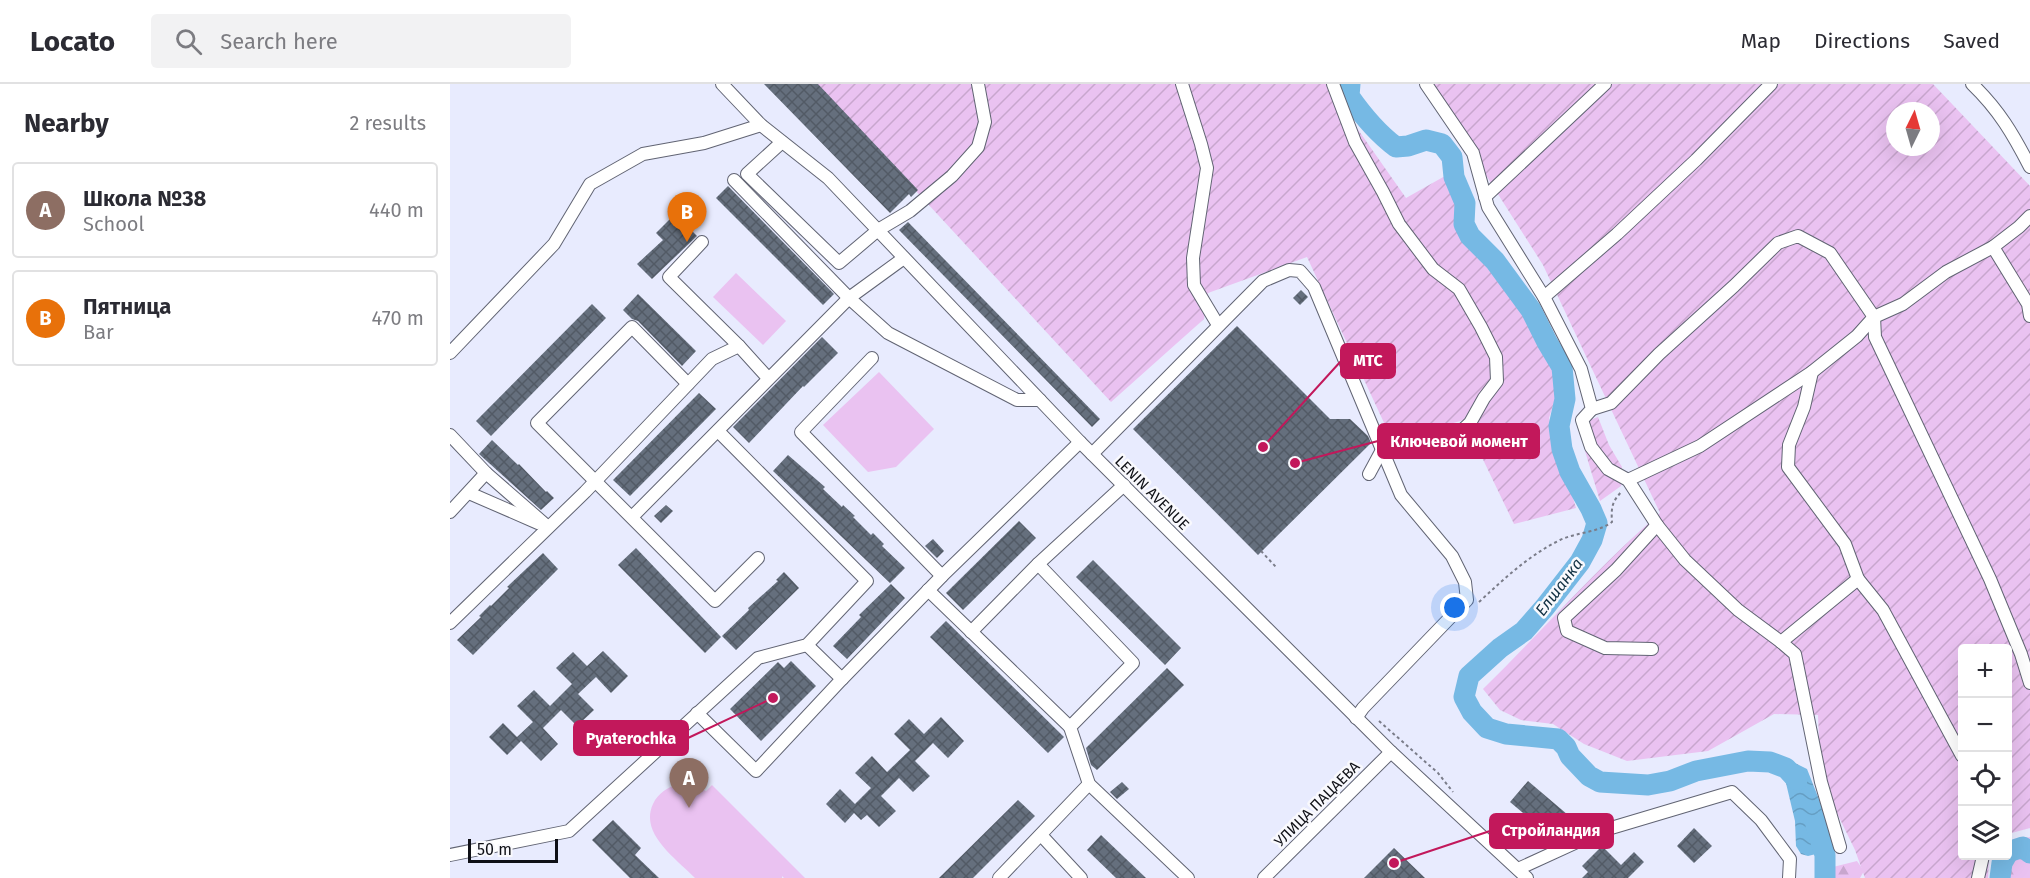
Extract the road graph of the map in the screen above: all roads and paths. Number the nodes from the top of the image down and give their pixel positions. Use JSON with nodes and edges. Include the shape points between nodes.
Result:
{"nodes":[{"id":1,"x":722,"y":84,"type":"edge"},
{"id":2,"x":978,"y":84,"type":"edge"},
{"id":3,"x":1182,"y":84,"type":"edge"},
{"id":4,"x":1333,"y":84,"type":"edge"},
{"id":5,"x":1426,"y":84,"type":"edge"},
{"id":6,"x":1605,"y":84,"type":"edge"},
{"id":7,"x":1771,"y":84,"type":"edge"},
{"id":8,"x":1971,"y":84,"type":"edge"},
{"id":9,"x":761,"y":125,"type":"junction"},
{"id":10,"x":782,"y":142,"type":"junction"},
{"id":11,"x":2030,"y":167,"type":"edge"},
{"id":12,"x":734,"y":180,"type":"dead end"},
{"id":13,"x":1485,"y":197,"type":"junction"},
{"id":14,"x":2030,"y":216,"type":"edge"},
{"id":15,"x":878,"y":231,"type":"junction"},
{"id":16,"x":702,"y":242,"type":"dead end"},
{"id":17,"x":1993,"y":247,"type":"junction"},
{"id":18,"x":904,"y":258,"type":"junction"},
{"id":19,"x":1544,"y":297,"type":"junction"},
{"id":20,"x":849,"y":298,"type":"junction"},
{"id":21,"x":2029,"y":308,"type":"edge"},
{"id":22,"x":1874,"y":317,"type":"junction"},
{"id":23,"x":1218,"y":325,"type":"junction"},
{"id":24,"x":739,"y":346,"type":"junction"},
{"id":25,"x":450,"y":353,"type":"edge"},
{"id":26,"x":872,"y":358,"type":"dead end"},
{"id":27,"x":1812,"y":372,"type":"junction"},
{"id":28,"x":768,"y":378,"type":"junction"},
{"id":29,"x":688,"y":384,"type":"junction"},
{"id":30,"x":1040,"y":400,"type":"junction"},
{"id":31,"x":1592,"y":410,"type":"junction"},
{"id":32,"x":718,"y":431,"type":"junction"},
{"id":33,"x":450,"y":435,"type":"edge"},
{"id":34,"x":1080,"y":442,"type":"junction"},
{"id":35,"x":1383,"y":448,"type":"junction"},
{"id":36,"x":1092,"y":454,"type":"junction"},
{"id":37,"x":486,"y":473,"type":"junction"},
{"id":38,"x":1370,"y":474,"type":"dead end"},
{"id":39,"x":595,"y":481,"type":"junction"},
{"id":40,"x":1629,"y":482,"type":"junction"},
{"id":41,"x":1124,"y":485,"type":"junction"},
{"id":42,"x":469,"y":493,"type":"junction"},
{"id":43,"x":450,"y":512,"type":"edge"},
{"id":44,"x":632,"y":517,"type":"junction"},
{"id":45,"x":1657,"y":525,"type":"junction"},
{"id":46,"x":548,"y":527,"type":"junction"},
{"id":47,"x":1261,"y":551,"type":"dead end"},
{"id":48,"x":758,"y":558,"type":"dead end"},
{"id":49,"x":1038,"y":564,"type":"junction"},
{"id":50,"x":1275,"y":567,"type":"dead end"},
{"id":51,"x":942,"y":576,"type":"junction"},
{"id":52,"x":1858,"y":579,"type":"junction"},
{"id":53,"x":928,"y":590,"type":"junction"},
{"id":54,"x":1467,"y":600,"type":"junction"},
{"id":55,"x":450,"y":623,"type":"edge"},
{"id":56,"x":971,"y":632,"type":"junction"},
{"id":57,"x":1781,"y":642,"type":"junction"},
{"id":58,"x":807,"y":645,"type":"junction"},
{"id":59,"x":1652,"y":649,"type":"dead end"},
{"id":60,"x":842,"y":679,"type":"junction"},
{"id":61,"x":2030,"y":683,"type":"edge"},
{"id":62,"x":697,"y":713,"type":"junction"},
{"id":63,"x":1356,"y":718,"type":"junction"},
{"id":64,"x":1070,"y":727,"type":"junction"},
{"id":65,"x":1391,"y":752,"type":"junction"},
{"id":66,"x":1960,"y":752,"type":"edge"},
{"id":67,"x":1089,"y":784,"type":"junction"},
{"id":68,"x":1041,"y":835,"type":"junction"},
{"id":69,"x":1839,"y":847,"type":"dead end"},
{"id":70,"x":450,"y":855,"type":"edge"},
{"id":71,"x":1982,"y":860,"type":"edge"},
{"id":72,"x":1522,"y":873,"type":"edge"},
{"id":73,"x":999,"y":878,"type":"edge"},
{"id":74,"x":1081,"y":878,"type":"edge"},
{"id":75,"x":1188,"y":878,"type":"edge"},
{"id":76,"x":1264,"y":878,"type":"edge"},
{"id":77,"x":1788,"y":878,"type":"edge"},
{"id":78,"x":1978,"y":878,"type":"edge"}],
"edges":[{"from":1,"to":9,"type":"street","name":"LENIN AVENUE"},
{"from":2,"to":15,"type":"street","via":[[985,122],[978,147],[952,176]]},
{"from":3,"to":23,"type":"street","via":[[1207,168],[1193,258],[1194,285]]},
{"from":4,"to":35,"type":"street","via":[[1355,142],[1398,225],[1433,269],[1459,290],[1496,357],[1497,381],[1470,423],[1458,434]]},
{"from":5,"to":13,"type":"street","via":[[1473,153]]},
{"from":6,"to":13,"type":"street"},
{"from":7,"to":19,"type":"street","via":[[1696,160]]},
{"from":8,"to":11,"type":"street","via":[[2012,131]]},
{"from":9,"to":10,"type":"street","name":"LENIN AVENUE"},
{"from":9,"to":25,"type":"street","via":[[704,143],[643,154],[590,184],[554,243]]},
{"from":10,"to":15,"type":"street","name":"LENIN AVENUE","via":[[828,178]]},
{"from":10,"to":15,"type":"street","via":[[747,174],[840,263]]},
{"from":12,"to":20,"type":"street"},
{"from":13,"to":19,"type":"street"},
{"from":14,"to":17,"type":"street"},
{"from":15,"to":18,"type":"street","name":"LENIN AVENUE"},
{"from":16,"to":24,"type":"street","via":[[669,277]]},
{"from":17,"to":21,"type":"street"},
{"from":17,"to":22,"type":"street","via":[[1946,272],[1903,304]]},
{"from":18,"to":20,"type":"street"},
{"from":18,"to":30,"type":"street","name":"LENIN AVENUE"},
{"from":19,"to":31,"type":"street","via":[[1581,369]]},
{"from":20,"to":28,"type":"street"},
{"from":20,"to":30,"type":"street","via":[[888,333],[1017,400]]},
{"from":22,"to":27,"type":"street"},
{"from":22,"to":31,"type":"street","via":[[1830,253],[1798,236],[1778,243],[1611,403]]},
{"from":22,"to":61,"type":"street","via":[[1875,337],[1990,579]]},
{"from":23,"to":35,"type":"street","via":[[1263,281],[1289,270],[1300,271],[1314,287]]},
{"from":23,"to":36,"type":"street"},
{"from":24,"to":28,"type":"street"},
{"from":24,"to":29,"type":"street","via":[[712,359]]},
{"from":26,"to":51,"type":"street","via":[[801,432]]},
{"from":27,"to":40,"type":"street","via":[[1700,446]]},
{"from":27,"to":52,"type":"street","via":[[1789,445],[1788,467],[1845,544]]},
{"from":28,"to":32,"type":"street"},
{"from":29,"to":39,"type":"street"},
{"from":29,"to":39,"type":"street","via":[[632,327],[537,423]]},
{"from":30,"to":34,"type":"street","name":"LENIN AVENUE"},
{"from":31,"to":40,"type":"street","via":[[1582,420],[1591,447],[1608,469]]},
{"from":32,"to":44,"type":"street"},
{"from":32,"to":58,"type":"street","via":[[867,581]]},
{"from":33,"to":37,"type":"street"},
{"from":34,"to":36,"type":"street","name":"LENIN AVENUE"},
{"from":34,"to":51,"type":"street"},
{"from":35,"to":38,"type":"street"},
{"from":35,"to":54,"type":"street","via":[[1401,495],[1452,556],[1465,582]]},
{"from":36,"to":41,"type":"street","name":"LENIN AVENUE"},
{"from":37,"to":42,"type":"street"},
{"from":37,"to":46,"type":"street"},
{"from":39,"to":44,"type":"street"},
{"from":39,"to":46,"type":"street"},
{"from":40,"to":45,"type":"street"},
{"from":40,"to":54,"type":"path","via":[[1629,488],[1613,501],[1612,522],[1604,528],[1571,536],[1533,554],[1476,604]]},
{"from":41,"to":49,"type":"street"},
{"from":41,"to":63,"type":"street","name":"LENIN AVENUE"},
{"from":42,"to":43,"type":"street"},
{"from":42,"to":46,"type":"street"},
{"from":44,"to":48,"type":"street","via":[[715,601]]},
{"from":45,"to":57,"type":"street","via":[[1685,560],[1738,610]]},
{"from":45,"to":59,"type":"street","via":[[1564,618],[1567,631],[1605,648]]},
{"from":46,"to":55,"type":"street"},
{"from":47,"to":50,"type":"path"},
{"from":49,"to":56,"type":"street"},
{"from":49,"to":64,"type":"street","via":[[1133,663]]},
{"from":51,"to":53,"type":"street"},
{"from":52,"to":57,"type":"street"},
{"from":52,"to":66,"type":"street","via":[[1883,610]]},
{"from":53,"to":56,"type":"street"},
{"from":53,"to":60,"type":"street"},
{"from":54,"to":63,"type":"street"},
{"from":56,"to":64,"type":"street"},
{"from":57,"to":69,"type":"street","via":[[1796,654],[1821,782]]},
{"from":58,"to":60,"type":"street"},
{"from":58,"to":62,"type":"street","via":[[758,658]]},
{"from":60,"to":62,"type":"street","via":[[756,771]]},
{"from":62,"to":70,"type":"street","via":[[569,831]]},
{"from":63,"to":65,"type":"street","name":"LENIN AVENUE"},
{"from":64,"to":67,"type":"street"},
{"from":65,"to":72,"type":"street","name":"LENIN AVENUE"},
{"from":65,"to":76,"type":"street","name":"УЛИЦА ПАЦАЕВА"},
{"from":67,"to":68,"type":"street"},
{"from":67,"to":75,"type":"street"},
{"from":68,"to":73,"type":"street"},
{"from":68,"to":74,"type":"street"},
{"from":71,"to":78,"type":"street"},
{"from":72,"to":77,"type":"street","via":[[1601,831],[1732,792],[1761,820],[1790,859]]}]}
